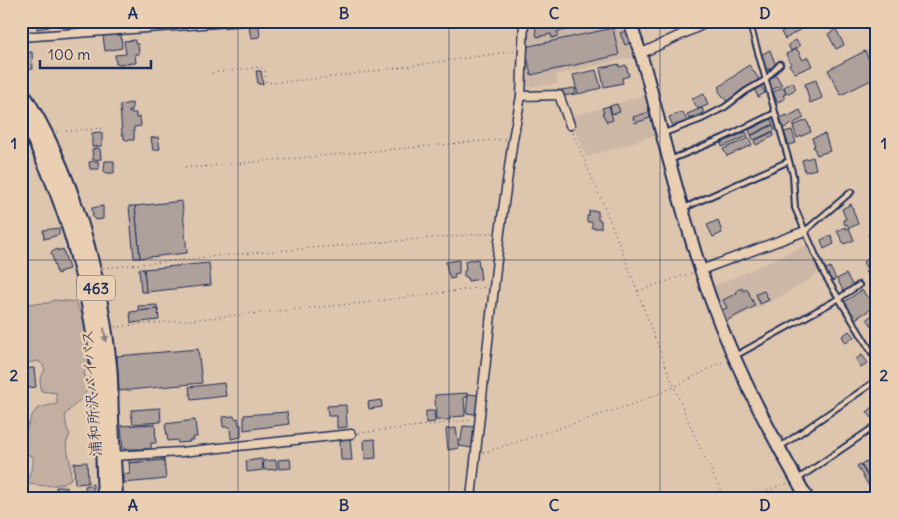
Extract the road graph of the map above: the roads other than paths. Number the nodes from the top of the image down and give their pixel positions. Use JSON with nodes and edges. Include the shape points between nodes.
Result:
{"nodes":[{"id":1,"x":244,"y":21,"type":"edge"},
{"id":2,"x":524,"y":21,"type":"edge"},
{"id":3,"x":629,"y":21,"type":"edge"},
{"id":4,"x":705,"y":21,"type":"edge"},
{"id":5,"x":749,"y":21,"type":"edge"},
{"id":6,"x":21,"y":37,"type":"edge"},
{"id":7,"x":642,"y":53,"type":"junction"},
{"id":8,"x":780,"y":64,"type":"dead end"},
{"id":9,"x":765,"y":80,"type":"junction"},
{"id":10,"x":21,"y":92,"type":"edge"},
{"id":11,"x":521,"y":96,"type":"junction"},
{"id":12,"x":21,"y":112,"type":"edge"},
{"id":13,"x":775,"y":114,"type":"junction"},
{"id":14,"x":570,"y":125,"type":"road end"},
{"id":15,"x":662,"y":134,"type":"junction"},
{"id":16,"x":670,"y":160,"type":"junction"},
{"id":17,"x":789,"y":161,"type":"junction"},
{"id":18,"x":851,"y":192,"type":"dead end"},
{"id":19,"x":683,"y":209,"type":"junction"},
{"id":20,"x":805,"y":231,"type":"junction"},
{"id":21,"x":701,"y":270,"type":"junction"},
{"id":22,"x":859,"y":285,"type":"dead end"},
{"id":23,"x":838,"y":299,"type":"junction"},
{"id":24,"x":733,"y":357,"type":"junction"},
{"id":25,"x":877,"y":361,"type":"edge"},
{"id":26,"x":877,"y":380,"type":"edge"},
{"id":27,"x":877,"y":426,"type":"edge"},
{"id":28,"x":351,"y":434,"type":"road end"},
{"id":29,"x":779,"y":447,"type":"junction"},
{"id":30,"x":113,"y":456,"type":"junction"},
{"id":31,"x":797,"y":480,"type":"junction"},
{"id":32,"x":105,"y":498,"type":"edge"},
{"id":33,"x":115,"y":498,"type":"edge"},
{"id":34,"x":471,"y":498,"type":"edge"},
{"id":35,"x":808,"y":498,"type":"edge"}],
"edges":[{"from":1,"to":6,"type":"street"},
{"from":2,"to":11,"type":"street"},
{"from":3,"to":7,"type":"street"},
{"from":4,"to":7,"type":"street"},
{"from":5,"to":9,"type":"lane"},
{"from":7,"to":15,"type":"street"},
{"from":8,"to":9,"type":"lane"},
{"from":9,"to":13,"type":"lane"},
{"from":9,"to":15,"type":"lane","via":[[725,108]]},
{"from":10,"to":30,"type":"highway","name":"浦和所沢バイパス","number":"463","one_way":true,"via":[[46,136],[65,182],[92,268],[109,367]]},
{"from":11,"to":14,"type":"street","via":[[559,95]]},
{"from":11,"to":34,"type":"street","via":[[500,232]]},
{"from":12,"to":32,"type":"highway","name":"浦和所沢バイパス","number":"463","via":[[56,184],[82,273],[99,373]]},
{"from":13,"to":16,"type":"lane"},
{"from":13,"to":17,"type":"lane"},
{"from":15,"to":16,"type":"street"},
{"from":16,"to":19,"type":"street"},
{"from":17,"to":19,"type":"lane"},
{"from":17,"to":20,"type":"lane","via":[[795,208]]},
{"from":18,"to":20,"type":"lane"},
{"from":19,"to":21,"type":"street"},
{"from":20,"to":21,"type":"street"},
{"from":20,"to":23,"type":"lane"},
{"from":21,"to":24,"type":"street"},
{"from":22,"to":23,"type":"lane"},
{"from":23,"to":24,"type":"lane"},
{"from":23,"to":25,"type":"lane"},
{"from":24,"to":29,"type":"street"},
{"from":26,"to":29,"type":"lane"},
{"from":27,"to":31,"type":"lane"},
{"from":28,"to":30,"type":"street"},
{"from":29,"to":31,"type":"street"},
{"from":30,"to":33,"type":"highway","name":"浦和所沢バイパス","number":"463"},
{"from":31,"to":35,"type":"street"}]}
